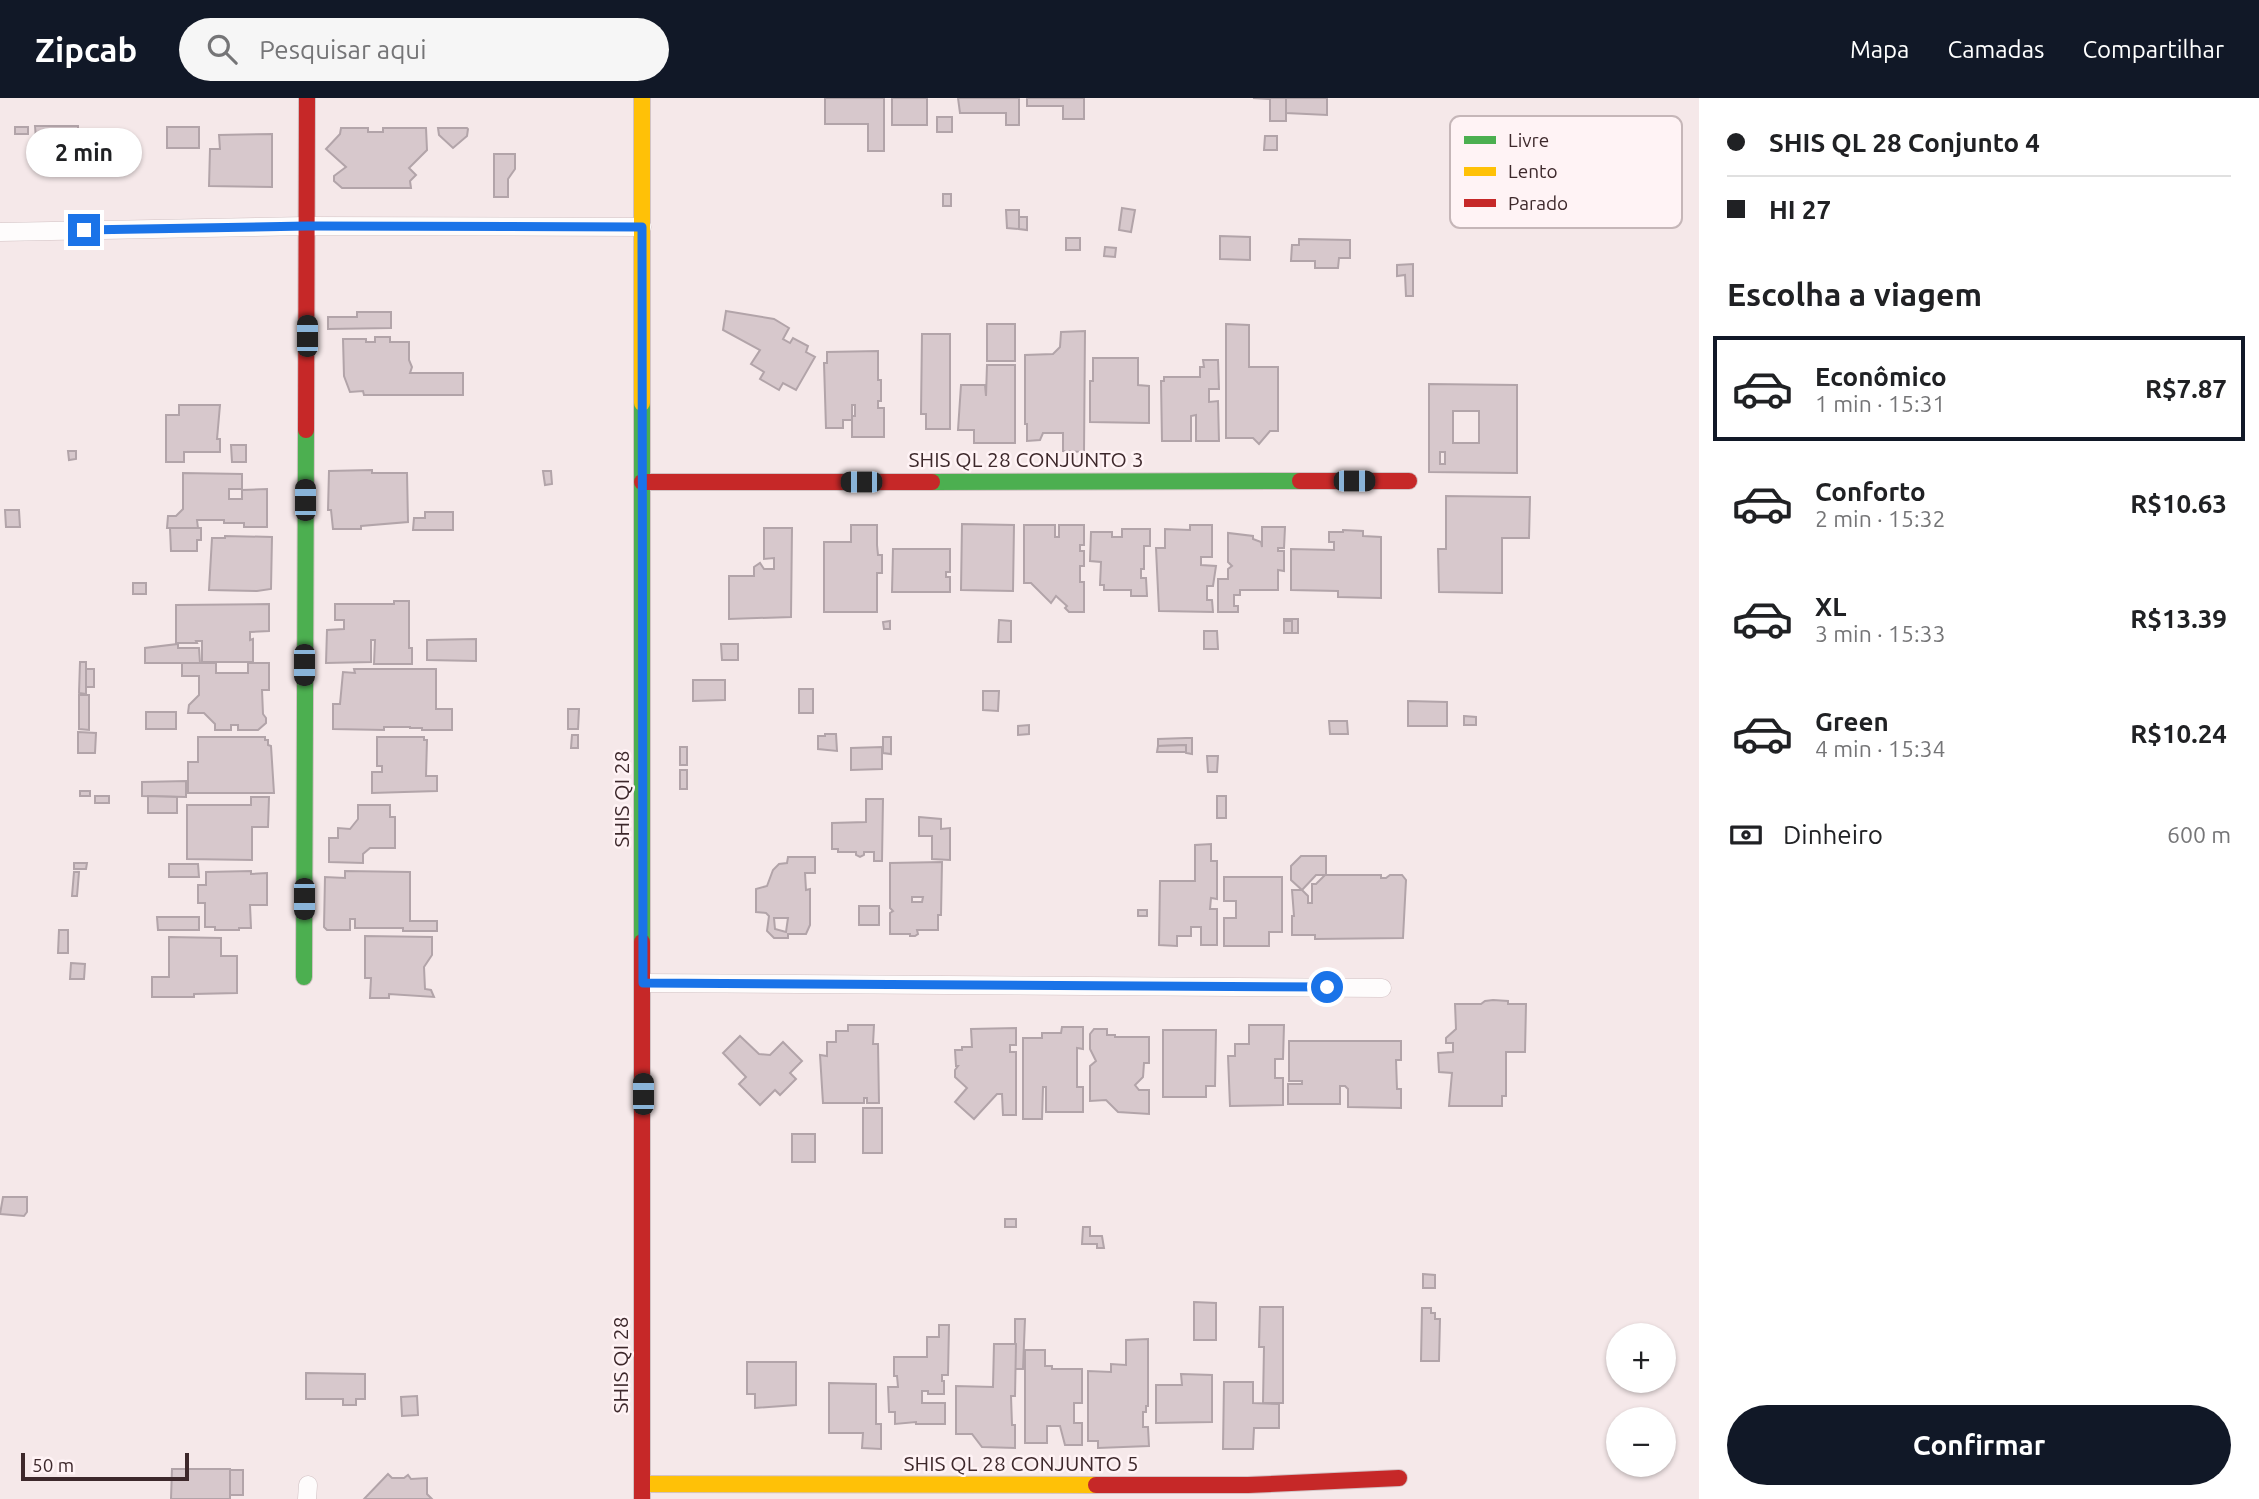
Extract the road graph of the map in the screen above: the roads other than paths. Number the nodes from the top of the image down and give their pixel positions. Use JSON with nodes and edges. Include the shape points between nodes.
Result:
{"nodes":[{"id":1,"x":307,"y":98,"type":"edge"},
{"id":2,"x":642,"y":98,"type":"edge"},
{"id":3,"x":307,"y":226,"type":"junction"},
{"id":4,"x":642,"y":227,"type":"junction"},
{"id":5,"x":0,"y":232,"type":"edge"},
{"id":6,"x":1409,"y":481,"type":"dead end"},
{"id":7,"x":642,"y":482,"type":"junction"},
{"id":8,"x":304,"y":977,"type":"dead end"},
{"id":9,"x":643,"y":983,"type":"junction"},
{"id":10,"x":1382,"y":988,"type":"dead end"},
{"id":11,"x":1399,"y":1478,"type":"dead end"},
{"id":12,"x":642,"y":1492,"type":"edge"}],
"edges":[{"from":1,"to":3,"type":"street"},
{"from":2,"to":4,"type":"street","name":"SHIS QI 28"},
{"from":3,"to":4,"type":"street"},
{"from":3,"to":5,"type":"street"},
{"from":3,"to":8,"type":"street"},
{"from":4,"to":7,"type":"street","name":"SHIS QI 28"},
{"from":6,"to":7,"type":"street","name":"SHIS QL 28 CONJUNTO 3"},
{"from":7,"to":9,"type":"street","name":"SHIS QI 28"},
{"from":9,"to":10,"type":"street"},
{"from":9,"to":12,"type":"street","name":"SHIS QI 28"},
{"from":11,"to":12,"type":"street","name":"SHIS QL 28 CONJUNTO 5","via":[[1248,1485]]}]}
